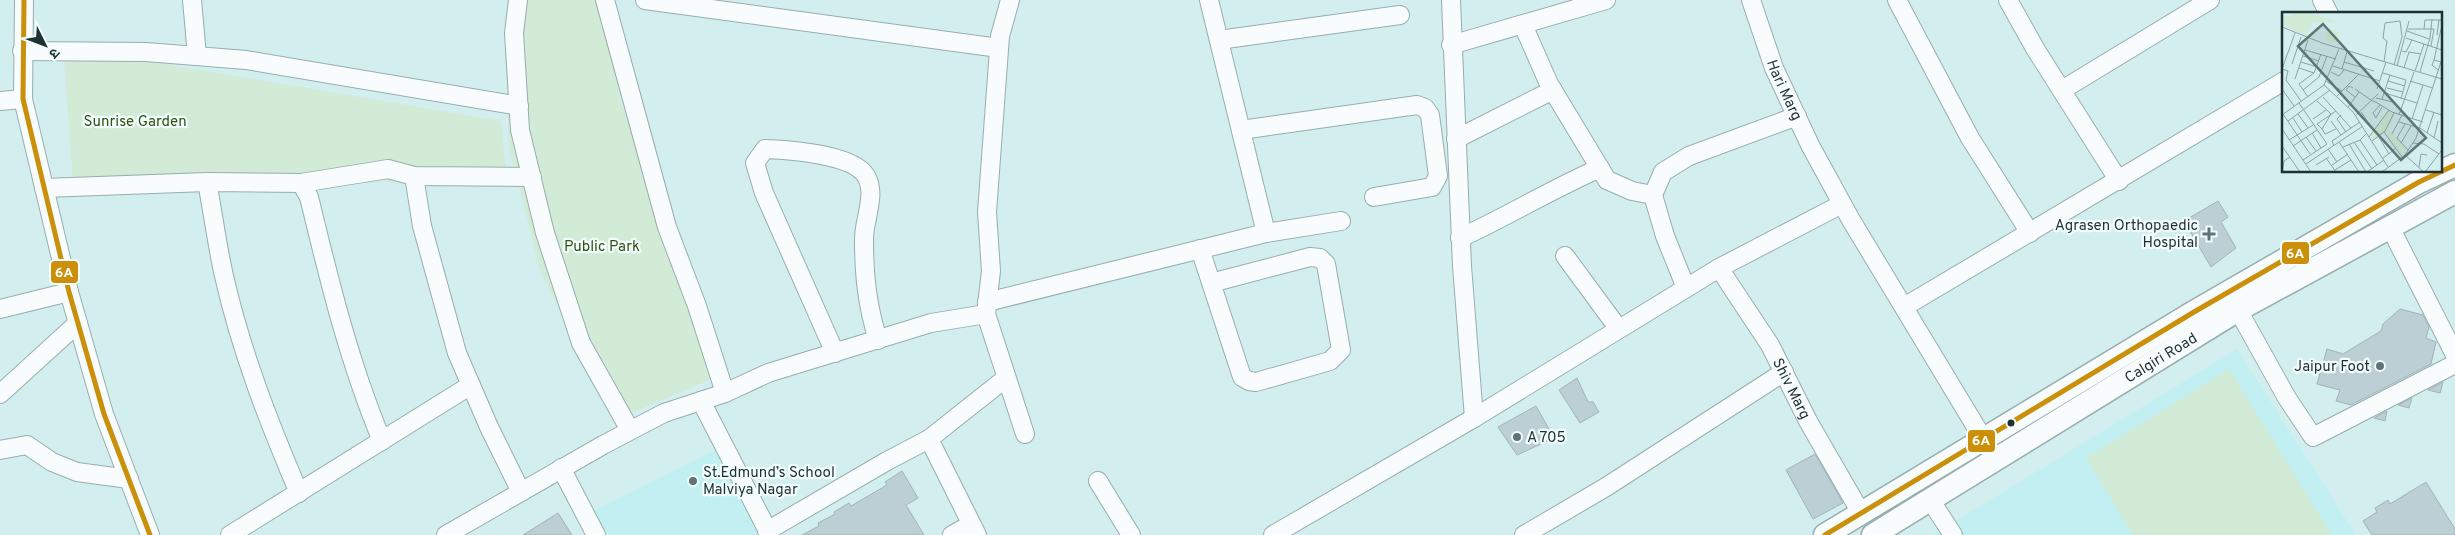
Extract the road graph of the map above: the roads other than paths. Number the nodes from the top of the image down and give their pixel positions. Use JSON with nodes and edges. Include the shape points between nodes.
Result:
{"nodes":[{"id":1,"x":24,"y":0,"type":"edge"},
{"id":2,"x":192,"y":0,"type":"edge"},
{"id":3,"x":518,"y":0,"type":"edge"},
{"id":4,"x":605,"y":0,"type":"edge"},
{"id":5,"x":645,"y":0,"type":"edge"},
{"id":6,"x":1010,"y":0,"type":"edge"},
{"id":7,"x":1210,"y":0,"type":"edge"},
{"id":8,"x":1451,"y":0,"type":"edge"},
{"id":9,"x":1606,"y":0,"type":"edge"},
{"id":10,"x":1750,"y":0,"type":"edge"},
{"id":11,"x":1897,"y":0,"type":"edge"},
{"id":12,"x":2008,"y":0,"type":"edge"},
{"id":13,"x":2210,"y":0,"type":"edge"},
{"id":14,"x":2322,"y":0,"type":"edge"},
{"id":15,"x":2328,"y":12,"type":"edge"},
{"id":16,"x":1400,"y":15,"type":"dead end"},
{"id":17,"x":1523,"y":25,"type":"junction"},
{"id":18,"x":1218,"y":40,"type":"junction"},
{"id":19,"x":1451,"y":45,"type":"junction"},
{"id":20,"x":999,"y":48,"type":"junction"},
{"id":21,"x":22,"y":51,"type":"junction"},
{"id":22,"x":198,"y":56,"type":"junction"},
{"id":23,"x":2282,"y":82,"type":"edge"},
{"id":24,"x":1553,"y":90,"type":"junction"},
{"id":25,"x":2062,"y":90,"type":"junction"},
{"id":26,"x":23,"y":99,"type":"junction"},
{"id":27,"x":0,"y":101,"type":"edge"},
{"id":28,"x":519,"y":106,"type":"junction"},
{"id":29,"x":1797,"y":116,"type":"junction"},
{"id":30,"x":1241,"y":130,"type":"junction"},
{"id":31,"x":1456,"y":139,"type":"junction"},
{"id":32,"x":2455,"y":166,"type":"edge"},
{"id":33,"x":1600,"y":168,"type":"junction"},
{"id":34,"x":2442,"y":170,"type":"edge"},
{"id":35,"x":2434,"y":172,"type":"edge"},
{"id":36,"x":414,"y":176,"type":"junction"},
{"id":37,"x":532,"y":176,"type":"junction"},
{"id":38,"x":2416,"y":177,"type":"edge"},
{"id":39,"x":2119,"y":181,"type":"junction"},
{"id":40,"x":207,"y":182,"type":"junction"},
{"id":41,"x":301,"y":183,"type":"junction"},
{"id":42,"x":44,"y":188,"type":"junction"},
{"id":43,"x":2455,"y":192,"type":"edge"},
{"id":44,"x":1653,"y":195,"type":"junction"},
{"id":45,"x":1374,"y":197,"type":"dead end"},
{"id":46,"x":1842,"y":204,"type":"junction"},
{"id":47,"x":1341,"y":221,"type":"dead end"},
{"id":48,"x":2390,"y":227,"type":"junction"},
{"id":49,"x":1266,"y":233,"type":"junction"},
{"id":50,"x":2030,"y":234,"type":"junction"},
{"id":51,"x":1460,"y":238,"type":"junction"},
{"id":52,"x":1200,"y":249,"type":"junction"},
{"id":53,"x":1565,"y":256,"type":"dead end"},
{"id":54,"x":1719,"y":268,"type":"junction"},
{"id":55,"x":1211,"y":284,"type":"junction"},
{"id":56,"x":1686,"y":288,"type":"junction"},
{"id":57,"x":69,"y":292,"type":"junction"},
{"id":58,"x":1904,"y":307,"type":"junction"},
{"id":59,"x":987,"y":308,"type":"junction"},
{"id":60,"x":0,"y":309,"type":"edge"},
{"id":61,"x":2238,"y":310,"type":"junction"},
{"id":62,"x":78,"y":323,"type":"junction"},
{"id":63,"x":1618,"y":328,"type":"junction"},
{"id":64,"x":878,"y":340,"type":"junction"},
{"id":65,"x":835,"y":353,"type":"junction"},
{"id":66,"x":2455,"y":355,"type":"edge"},
{"id":67,"x":2455,"y":364,"type":"edge"},
{"id":68,"x":1784,"y":372,"type":"junction"},
{"id":69,"x":1006,"y":378,"type":"junction"},
{"id":70,"x":471,"y":385,"type":"junction"},
{"id":71,"x":725,"y":393,"type":"junction"},
{"id":72,"x":0,"y":394,"type":"edge"},
{"id":73,"x":701,"y":401,"type":"junction"},
{"id":74,"x":1474,"y":418,"type":"junction"},
{"id":75,"x":630,"y":430,"type":"junction"},
{"id":76,"x":1025,"y":434,"type":"dead end"},
{"id":77,"x":1984,"y":438,"type":"junction"},
{"id":78,"x":929,"y":439,"type":"junction"},
{"id":79,"x":382,"y":441,"type":"junction"},
{"id":80,"x":0,"y":450,"type":"edge"},
{"id":81,"x":1996,"y":460,"type":"junction"},
{"id":82,"x":561,"y":468,"type":"junction"},
{"id":83,"x":128,"y":479,"type":"junction"},
{"id":84,"x":1098,"y":480,"type":"dead end"},
{"id":85,"x":521,"y":492,"type":"junction"},
{"id":86,"x":299,"y":493,"type":"junction"},
{"id":87,"x":1930,"y":501,"type":"junction"},
{"id":88,"x":1860,"y":513,"type":"junction"},
{"id":89,"x":973,"y":530,"type":"edge"},
{"id":90,"x":768,"y":533,"type":"edge"},
{"id":91,"x":1280,"y":533,"type":"edge"},
{"id":92,"x":150,"y":535,"type":"edge"},
{"id":93,"x":230,"y":535,"type":"edge"},
{"id":94,"x":446,"y":535,"type":"edge"},
{"id":95,"x":596,"y":535,"type":"edge"},
{"id":96,"x":952,"y":535,"type":"edge"},
{"id":97,"x":1131,"y":535,"type":"edge"},
{"id":98,"x":1524,"y":535,"type":"edge"},
{"id":99,"x":1825,"y":535,"type":"edge"},
{"id":100,"x":1873,"y":535,"type":"edge"},
{"id":101,"x":1953,"y":535,"type":"edge"}],
"edges":[{"from":1,"to":21,"type":"street"},
{"from":2,"to":22,"type":"street"},
{"from":3,"to":28,"type":"street","via":[[514,32]]},
{"from":4,"to":71,"type":"street","via":[[667,227]]},
{"from":5,"to":20,"type":"street"},
{"from":6,"to":20,"type":"street"},
{"from":7,"to":18,"type":"street"},
{"from":8,"to":19,"type":"street"},
{"from":9,"to":17,"type":"street"},
{"from":10,"to":29,"type":"street","name":"Hari Marg","via":[[1774,68]]},
{"from":11,"to":50,"type":"street","via":[[1970,138]]},
{"from":12,"to":25,"type":"street"},
{"from":13,"to":25,"type":"street"},
{"from":14,"to":15,"type":"street"},
{"from":16,"to":18,"type":"street"},
{"from":17,"to":19,"type":"street"},
{"from":17,"to":24,"type":"street"},
{"from":18,"to":30,"type":"street"},
{"from":19,"to":31,"type":"street"},
{"from":20,"to":59,"type":"street","via":[[987,212],[991,270]]},
{"from":21,"to":22,"type":"street","via":[[146,52]]},
{"from":21,"to":26,"type":"street"},
{"from":22,"to":28,"type":"street","via":[[246,60]]},
{"from":23,"to":39,"type":"street"},
{"from":24,"to":31,"type":"street"},
{"from":24,"to":33,"type":"street"},
{"from":25,"to":39,"type":"street"},
{"from":26,"to":27,"type":"street"},
{"from":26,"to":42,"type":"street"},
{"from":28,"to":37,"type":"street","via":[[520,130]]},
{"from":29,"to":44,"type":"street","via":[[1689,156],[1663,172]]},
{"from":29,"to":46,"type":"street","name":"Hari Marg"},
{"from":30,"to":45,"type":"street","via":[[1417,105],[1425,108],[1430,114],[1437,182],[1432,187]]},
{"from":30,"to":49,"type":"street"},
{"from":31,"to":51,"type":"street"},
{"from":32,"to":34,"type":"main road","name":"Calgiri Road"},
{"from":33,"to":44,"type":"street","via":[[1607,180],[1632,191]]},
{"from":33,"to":51,"type":"street","via":[[1548,191],[1516,212]]},
{"from":35,"to":38,"type":"main road","name":"Calgiri Road"},
{"from":36,"to":37,"type":"street"},
{"from":36,"to":41,"type":"street","via":[[388,169]]},
{"from":36,"to":70,"type":"street","via":[[425,234],[458,353]]},
{"from":37,"to":75,"type":"street","via":[[581,343]]},
{"from":38,"to":77,"type":"main road","name":"Calgiri Road"},
{"from":39,"to":50,"type":"street"},
{"from":40,"to":41,"type":"street"},
{"from":40,"to":42,"type":"street"},
{"from":40,"to":86,"type":"street","via":[[224,276],[242,341],[267,417]]},
{"from":41,"to":79,"type":"street","via":[[308,197],[341,325]]},
{"from":42,"to":57,"type":"street"},
{"from":43,"to":48,"type":"main road","name":"Calgiri Road"},
{"from":44,"to":56,"type":"street"},
{"from":46,"to":54,"type":"street"},
{"from":46,"to":58,"type":"street","name":"Hari Marg"},
{"from":47,"to":49,"type":"street"},
{"from":48,"to":61,"type":"main road","name":"Calgiri Road"},
{"from":48,"to":66,"type":"street"},
{"from":49,"to":52,"type":"street"},
{"from":50,"to":58,"type":"street"},
{"from":51,"to":74,"type":"street"},
{"from":52,"to":55,"type":"street"},
{"from":52,"to":59,"type":"street"},
{"from":53,"to":63,"type":"street"},
{"from":54,"to":56,"type":"street"},
{"from":54,"to":68,"type":"street","name":"Shiv Marg"},
{"from":55,"to":55,"type":"street","via":[[1242,377],[1248,381],[1256,382],[1330,361],[1341,350],[1326,264],[1320,258],[1310,257]]},
{"from":56,"to":63,"type":"street"},
{"from":57,"to":60,"type":"street"},
{"from":57,"to":62,"type":"street"},
{"from":58,"to":77,"type":"street","name":"Hari Marg"},
{"from":59,"to":64,"type":"street"},
{"from":59,"to":69,"type":"street"},
{"from":61,"to":67,"type":"street","via":[[2287,398],[2313,437]]},
{"from":61,"to":81,"type":"main road","name":"Calgiri Road"},
{"from":62,"to":72,"type":"street"},
{"from":62,"to":83,"type":"street","via":[[104,414]]},
{"from":63,"to":74,"type":"street"},
{"from":64,"to":65,"type":"street"},
{"from":64,"to":65,"type":"street","via":[[866,287],[864,237],[871,188],[865,174],[846,161],[765,149],[755,162],[764,193]]},
{"from":65,"to":71,"type":"street","via":[[768,374]]},
{"from":68,"to":88,"type":"street","name":"Shiv Marg"},
{"from":68,"to":98,"type":"street","via":[[1606,487]]},
{"from":69,"to":76,"type":"street"},
{"from":69,"to":78,"type":"street"},
{"from":70,"to":79,"type":"street"},
{"from":70,"to":85,"type":"street"},
{"from":71,"to":73,"type":"street"},
{"from":73,"to":75,"type":"street","via":[[664,413]]},
{"from":73,"to":90,"type":"street"},
{"from":74,"to":91,"type":"street"},
{"from":75,"to":82,"type":"street"},
{"from":77,"to":81,"type":"street","name":"Hari Marg"},
{"from":77,"to":88,"type":"main road","name":"Calgiri Road"},
{"from":78,"to":89,"type":"street"},
{"from":78,"to":90,"type":"street"},
{"from":79,"to":86,"type":"street"},
{"from":80,"to":83,"type":"street","via":[[27,445],[52,462],[77,472]]},
{"from":81,"to":87,"type":"main road","name":"Calgiri Road"},
{"from":82,"to":85,"type":"street"},
{"from":82,"to":95,"type":"street"},
{"from":83,"to":92,"type":"street"},
{"from":84,"to":97,"type":"street"},
{"from":85,"to":94,"type":"street"},
{"from":86,"to":93,"type":"street"},
{"from":87,"to":100,"type":"main road","name":"Calgiri Road"},
{"from":87,"to":101,"type":"street"},
{"from":88,"to":99,"type":"main road","name":"Calgiri Road"},
{"from":89,"to":96,"type":"street"}]}
